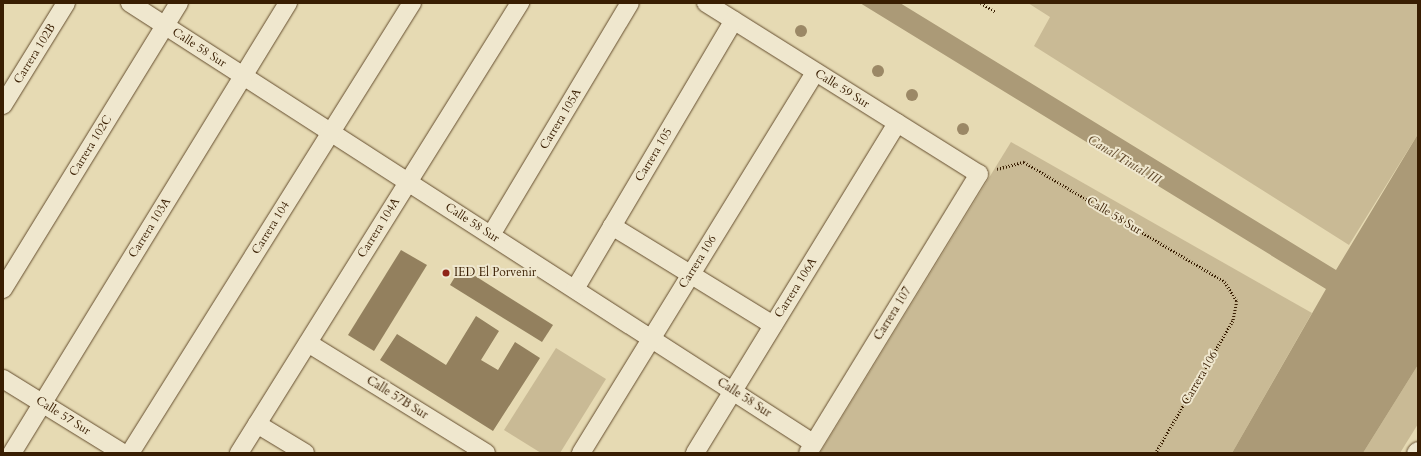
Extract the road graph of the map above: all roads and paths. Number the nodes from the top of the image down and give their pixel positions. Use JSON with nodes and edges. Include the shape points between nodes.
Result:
{"nodes":[{"id":1,"x":66,"y":3,"type":"edge"},
{"id":2,"x":130,"y":3,"type":"edge"},
{"id":3,"x":179,"y":3,"type":"edge"},
{"id":4,"x":288,"y":3,"type":"edge"},
{"id":5,"x":412,"y":3,"type":"edge"},
{"id":6,"x":520,"y":3,"type":"edge"},
{"id":7,"x":630,"y":3,"type":"edge"},
{"id":8,"x":706,"y":3,"type":"edge"},
{"id":9,"x":981,"y":3,"type":"edge"},
{"id":10,"x":996,"y":12,"type":"dead end"},
{"id":11,"x":734,"y":20,"type":"junction"},
{"id":12,"x":165,"y":26,"type":"junction"},
{"id":13,"x":815,"y":72,"type":"junction"},
{"id":14,"x":243,"y":76,"type":"junction"},
{"id":15,"x":3,"y":105,"type":"edge"},
{"id":16,"x":898,"y":123,"type":"junction"},
{"id":17,"x":331,"y":133,"type":"junction"},
{"id":18,"x":979,"y":174,"type":"junction"},
{"id":19,"x":408,"y":182,"type":"junction"},
{"id":20,"x":612,"y":226,"type":"junction"},
{"id":21,"x":491,"y":235,"type":"junction"},
{"id":22,"x":691,"y":274,"type":"junction"},
{"id":23,"x":3,"y":289,"type":"edge"},
{"id":24,"x":575,"y":290,"type":"junction"},
{"id":25,"x":1237,"y":301,"type":"joint"},
{"id":26,"x":773,"y":325,"type":"junction"},
{"id":27,"x":652,"y":339,"type":"junction"},
{"id":28,"x":308,"y":343,"type":"junction"},
{"id":29,"x":3,"y":379,"type":"edge"},
{"id":30,"x":733,"y":391,"type":"junction"},
{"id":31,"x":42,"y":403,"type":"junction"},
{"id":32,"x":257,"y":424,"type":"junction"},
{"id":33,"x":810,"y":448,"type":"edge"},
{"id":34,"x":12,"y":453,"type":"edge"},
{"id":35,"x":123,"y":453,"type":"edge"},
{"id":36,"x":130,"y":453,"type":"edge"},
{"id":37,"x":239,"y":453,"type":"edge"},
{"id":38,"x":305,"y":453,"type":"edge"},
{"id":39,"x":486,"y":453,"type":"edge"},
{"id":40,"x":581,"y":453,"type":"edge"},
{"id":41,"x":695,"y":453,"type":"edge"},
{"id":42,"x":1156,"y":453,"type":"edge"}],
"edges":[{"from":1,"to":15,"type":"street","name":"Carrera 102B"},
{"from":2,"to":12,"type":"street","name":"Calle 58 Sur"},
{"from":3,"to":12,"type":"street","name":"Carrera 102C"},
{"from":4,"to":14,"type":"street","name":"Carrera 103A"},
{"from":5,"to":17,"type":"street","name":"Carrera 104"},
{"from":6,"to":19,"type":"street","name":"Carrera 104A"},
{"from":7,"to":21,"type":"street","name":"Carrera 105A"},
{"from":8,"to":11,"type":"street","name":"Calle 59 Sur"},
{"from":9,"to":10,"type":"path"},
{"from":11,"to":13,"type":"street","name":"Calle 59 Sur"},
{"from":11,"to":20,"type":"street","name":"Carrera 105"},
{"from":12,"to":14,"type":"street","name":"Calle 58 Sur"},
{"from":12,"to":23,"type":"street","name":"Carrera 102C"},
{"from":13,"to":16,"type":"street","name":"Calle 59 Sur"},
{"from":13,"to":22,"type":"street","name":"Carrera 106"},
{"from":14,"to":17,"type":"street","name":"Calle 58 Sur"},
{"from":14,"to":31,"type":"street","name":"Carrera 103A"},
{"from":16,"to":18,"type":"street","name":"Calle 59 Sur"},
{"from":16,"to":26,"type":"street","name":"Carrera 106A"},
{"from":17,"to":19,"type":"street","name":"Calle 58 Sur"},
{"from":17,"to":36,"type":"street","name":"Carrera 104"},
{"from":18,"to":25,"type":"path","name":"Calle 58 Sur","via":[[1024,162],[1225,282]]},
{"from":18,"to":33,"type":"street","name":"Carrera 107"},
{"from":19,"to":21,"type":"street","name":"Calle 58 Sur"},
{"from":19,"to":28,"type":"street","name":"Carrera 104A"},
{"from":20,"to":22,"type":"street"},
{"from":20,"to":24,"type":"street","name":"Carrera 105"},
{"from":21,"to":24,"type":"street","name":"Calle 58 Sur"},
{"from":22,"to":26,"type":"street"},
{"from":22,"to":27,"type":"street","name":"Carrera 106"},
{"from":24,"to":27,"type":"street","name":"Calle 58 Sur"},
{"from":25,"to":42,"type":"path","name":"Carrera 106","via":[[1233,321]]},
{"from":26,"to":30,"type":"street","name":"Carrera 106A"},
{"from":27,"to":30,"type":"street","name":"Calle 58 Sur"},
{"from":27,"to":40,"type":"street","name":"Carrera 106"},
{"from":28,"to":32,"type":"street","name":"Carrera 104A"},
{"from":28,"to":39,"type":"street","name":"Calle 57B Sur"},
{"from":29,"to":31,"type":"street","name":"Calle 57 Sur"},
{"from":30,"to":33,"type":"street","name":"Calle 58 Sur"},
{"from":30,"to":41,"type":"street","name":"Carrera 106A"},
{"from":31,"to":34,"type":"street","name":"Carrera 103A"},
{"from":31,"to":35,"type":"street","name":"Calle 57 Sur"},
{"from":32,"to":37,"type":"street","name":"Carrera 104A"},
{"from":32,"to":38,"type":"street"}]}
